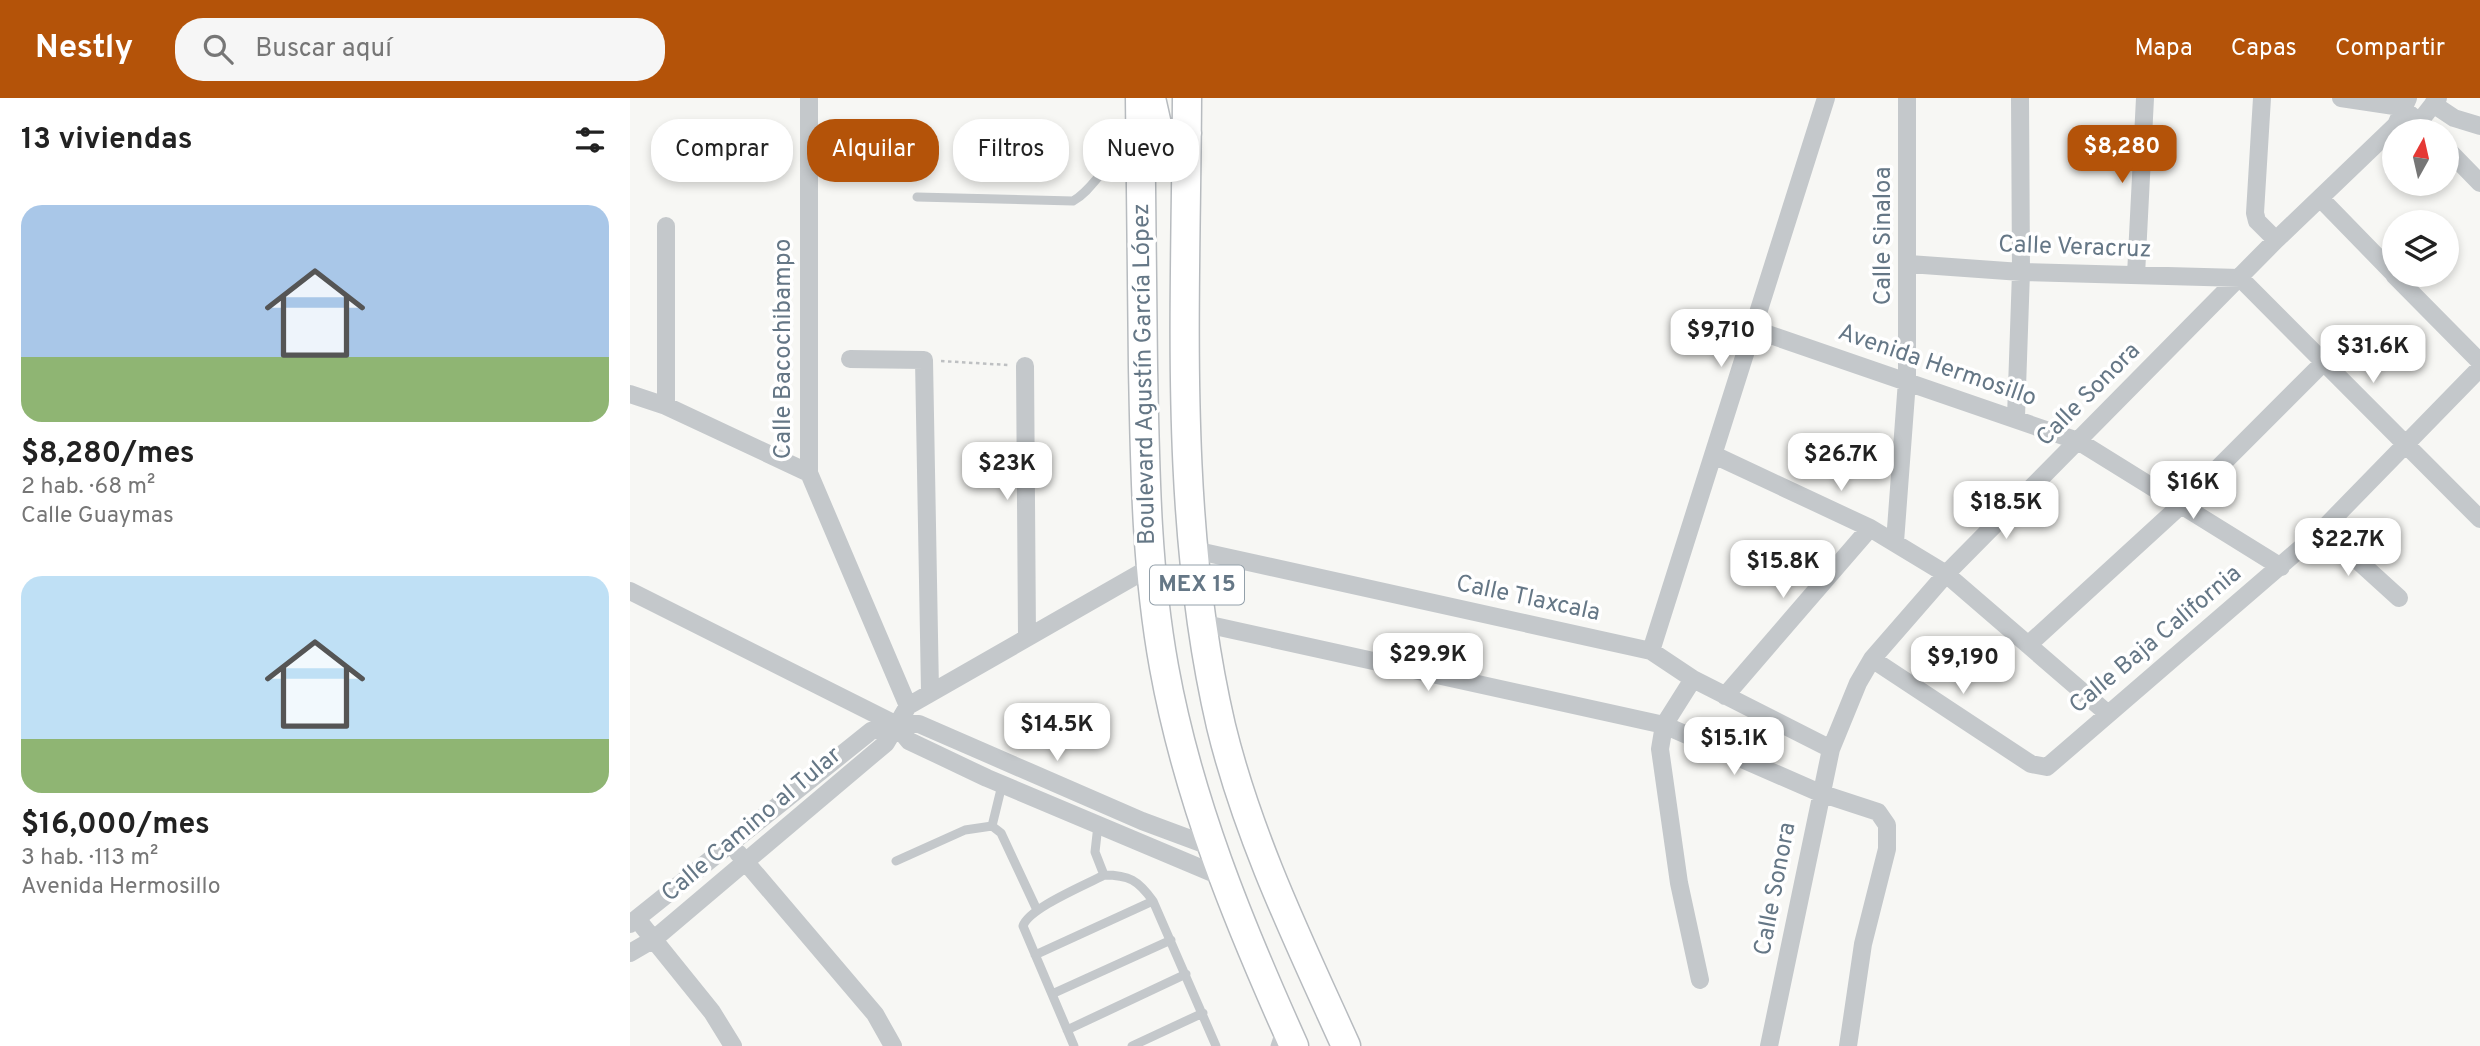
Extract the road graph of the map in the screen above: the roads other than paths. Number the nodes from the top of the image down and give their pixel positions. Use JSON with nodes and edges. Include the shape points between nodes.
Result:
{"nodes":[{"id":1,"x":809,"y":98,"type":"edge"},
{"id":2,"x":1140,"y":98,"type":"edge"},
{"id":3,"x":1151,"y":98,"type":"edge"},
{"id":4,"x":1187,"y":98,"type":"edge"},
{"id":5,"x":1826,"y":98,"type":"edge"},
{"id":6,"x":1908,"y":98,"type":"edge"},
{"id":7,"x":2020,"y":98,"type":"edge"},
{"id":8,"x":2145,"y":98,"type":"edge"},
{"id":9,"x":2262,"y":98,"type":"edge"},
{"id":10,"x":2341,"y":98,"type":"edge"},
{"id":11,"x":2436,"y":101,"type":"edge"},
{"id":12,"x":2404,"y":103,"type":"edge"},
{"id":13,"x":1140,"y":119,"type":"edge"},
{"id":14,"x":1156,"y":119,"type":"edge"},
{"id":15,"x":1187,"y":119,"type":"edge"},
{"id":16,"x":2419,"y":119,"type":"edge"},
{"id":17,"x":2428,"y":119,"type":"edge"},
{"id":18,"x":2480,"y":125,"type":"edge"},
{"id":19,"x":2382,"y":138,"type":"edge"},
{"id":20,"x":2459,"y":161,"type":"edge"},
{"id":21,"x":1095,"y":182,"type":"edge"},
{"id":22,"x":1141,"y":182,"type":"edge"},
{"id":23,"x":1187,"y":182,"type":"edge"},
{"id":24,"x":2480,"y":183,"type":"edge"},
{"id":25,"x":916,"y":197,"type":"dead end"},
{"id":26,"x":2320,"y":198,"type":"junction"},
{"id":27,"x":666,"y":226,"type":"dead end"},
{"id":28,"x":2276,"y":240,"type":"junction"},
{"id":29,"x":2382,"y":262,"type":"edge"},
{"id":30,"x":1909,"y":264,"type":"junction"},
{"id":31,"x":2021,"y":272,"type":"junction"},
{"id":32,"x":2136,"y":275,"type":"junction"},
{"id":33,"x":2240,"y":278,"type":"junction"},
{"id":34,"x":2407,"y":287,"type":"edge"},
{"id":35,"x":1754,"y":329,"type":"junction"},
{"id":36,"x":850,"y":359,"type":"dead end"},
{"id":37,"x":2324,"y":362,"type":"junction"},
{"id":38,"x":2480,"y":362,"type":"edge"},
{"id":39,"x":1025,"y":366,"type":"road end"},
{"id":40,"x":2480,"y":368,"type":"edge"},
{"id":41,"x":1907,"y":381,"type":"junction"},
{"id":42,"x":630,"y":394,"type":"edge"},
{"id":43,"x":666,"y":407,"type":"junction"},
{"id":44,"x":2016,"y":417,"type":"junction"},
{"id":45,"x":2078,"y":441,"type":"junction"},
{"id":46,"x":2404,"y":443,"type":"junction"},
{"id":47,"x":1714,"y":455,"type":"junction"},
{"id":48,"x":809,"y":473,"type":"junction"},
{"id":49,"x":2181,"y":505,"type":"junction"},
{"id":50,"x":2480,"y":519,"type":"edge"},
{"id":51,"x":1870,"y":528,"type":"junction"},
{"id":52,"x":2323,"y":529,"type":"junction"},
{"id":53,"x":1895,"y":542,"type":"junction"},
{"id":54,"x":1194,"y":550,"type":"junction"},
{"id":55,"x":2281,"y":567,"type":"junction"},
{"id":56,"x":1149,"y":568,"type":"junction"},
{"id":57,"x":1946,"y":574,"type":"junction"},
{"id":58,"x":630,"y":591,"type":"edge"},
{"id":59,"x":2399,"y":598,"type":"dead end"},
{"id":60,"x":1201,"y":624,"type":"junction"},
{"id":61,"x":1027,"y":637,"type":"junction"},
{"id":62,"x":2028,"y":645,"type":"junction"},
{"id":63,"x":1651,"y":651,"type":"junction"},
{"id":64,"x":1872,"y":659,"type":"junction"},
{"id":65,"x":1693,"y":678,"type":"junction"},
{"id":66,"x":930,"y":691,"type":"junction"},
{"id":67,"x":1725,"y":696,"type":"junction"},
{"id":68,"x":908,"y":706,"type":"junction"},
{"id":69,"x":2107,"y":713,"type":"junction"},
{"id":70,"x":895,"y":724,"type":"junction"},
{"id":71,"x":1664,"y":725,"type":"junction"},
{"id":72,"x":1831,"y":749,"type":"junction"},
{"id":73,"x":1031,"y":773,"type":"junction"},
{"id":74,"x":1002,"y":785,"type":"junction"},
{"id":75,"x":1022,"y":793,"type":"junction"},
{"id":76,"x":1820,"y":793,"type":"junction"},
{"id":77,"x":1098,"y":825,"type":"junction"},
{"id":78,"x":992,"y":826,"type":"junction"},
{"id":79,"x":730,"y":844,"type":"junction"},
{"id":80,"x":1212,"y":847,"type":"junction"},
{"id":81,"x":896,"y":861,"type":"dead end"},
{"id":82,"x":746,"y":862,"type":"junction"},
{"id":83,"x":1104,"y":875,"type":"junction"},
{"id":84,"x":1222,"y":877,"type":"junction"},
{"id":85,"x":1153,"y":901,"type":"junction"},
{"id":86,"x":1037,"y":910,"type":"junction"},
{"id":87,"x":633,"y":921,"type":"edge"},
{"id":88,"x":654,"y":939,"type":"junction"},
{"id":89,"x":1171,"y":940,"type":"junction"},
{"id":90,"x":630,"y":953,"type":"edge"},
{"id":91,"x":1035,"y":955,"type":"junction"},
{"id":92,"x":1186,"y":974,"type":"junction"},
{"id":93,"x":1700,"y":980,"type":"dead end"},
{"id":94,"x":1052,"y":994,"type":"junction"},
{"id":95,"x":1203,"y":1013,"type":"junction"},
{"id":96,"x":1067,"y":1030,"type":"junction"},
{"id":97,"x":1284,"y":1038,"type":"edge"},
{"id":98,"x":733,"y":1046,"type":"edge"},
{"id":99,"x":893,"y":1046,"type":"edge"},
{"id":100,"x":1074,"y":1046,"type":"edge"},
{"id":101,"x":1132,"y":1046,"type":"edge"},
{"id":102,"x":1216,"y":1046,"type":"edge"},
{"id":103,"x":1346,"y":1046,"type":"edge"},
{"id":104,"x":1769,"y":1046,"type":"edge"},
{"id":105,"x":1848,"y":1046,"type":"edge"}],
"edges":[{"from":1,"to":48,"type":"street","name":"Calle Bacochibampo"},
{"from":2,"to":13,"type":"main road","name":"Boulevard Agustín García López","number":"MEX 15"},
{"from":3,"to":14,"type":"main road"},
{"from":4,"to":15,"type":"main road","name":"Boulevard Agustín García López","number":"MEX 15"},
{"from":5,"to":35,"type":"street"},
{"from":6,"to":30,"type":"street","name":"Calle Sinaloa"},
{"from":7,"to":31,"type":"street"},
{"from":8,"to":32,"type":"street"},
{"from":9,"to":28,"type":"street","via":[[2255,213]]},
{"from":10,"to":12,"type":"street"},
{"from":11,"to":17,"type":"street"},
{"from":11,"to":18,"type":"street","via":[[2454,118]]},
{"from":12,"to":16,"type":"street"},
{"from":19,"to":26,"type":"street","name":"Calle Sonora"},
{"from":20,"to":24,"type":"street"},
{"from":21,"to":25,"type":"lane","via":[[1073,201]]},
{"from":22,"to":56,"type":"main road","name":"Boulevard Agustín García López","number":"MEX 15"},
{"from":23,"to":54,"type":"main road","name":"Boulevard Agustín García López","number":"MEX 15","via":[[1185,414]]},
{"from":26,"to":28,"type":"street","name":"Calle Sonora"},
{"from":26,"to":29,"type":"street"},
{"from":27,"to":43,"type":"street"},
{"from":28,"to":33,"type":"street","name":"Calle Sonora"},
{"from":30,"to":31,"type":"street","name":"Calle Veracruz"},
{"from":30,"to":41,"type":"street","name":"Calle Sinaloa"},
{"from":31,"to":32,"type":"street","name":"Calle Veracruz"},
{"from":31,"to":44,"type":"street"},
{"from":32,"to":33,"type":"street","name":"Calle Veracruz"},
{"from":33,"to":37,"type":"street"},
{"from":33,"to":45,"type":"street","name":"Calle Sonora"},
{"from":34,"to":38,"type":"street"},
{"from":35,"to":41,"type":"street","name":"Avenida Hermosillo"},
{"from":35,"to":47,"type":"street"},
{"from":36,"to":66,"type":"street","via":[[924,360]]},
{"from":37,"to":46,"type":"street"},
{"from":37,"to":49,"type":"street"},
{"from":39,"to":61,"type":"street"},
{"from":40,"to":46,"type":"street","name":"Calle Baja California"},
{"from":41,"to":44,"type":"street","name":"Avenida Hermosillo"},
{"from":41,"to":53,"type":"street","name":"Calle Sinaloa"},
{"from":42,"to":43,"type":"street"},
{"from":43,"to":48,"type":"street"},
{"from":44,"to":45,"type":"street","name":"Avenida Hermosillo"},
{"from":45,"to":49,"type":"street","name":"Avenida Hermosillo"},
{"from":45,"to":57,"type":"street","name":"Calle Sonora"},
{"from":46,"to":50,"type":"street"},
{"from":46,"to":52,"type":"street","name":"Calle Baja California"},
{"from":47,"to":51,"type":"street"},
{"from":47,"to":63,"type":"street"},
{"from":48,"to":68,"type":"street","name":"Calle Bacochibampo"},
{"from":49,"to":55,"type":"street","name":"Avenida Hermosillo"},
{"from":49,"to":62,"type":"street"},
{"from":51,"to":53,"type":"street"},
{"from":51,"to":67,"type":"street"},
{"from":52,"to":55,"type":"street","name":"Calle Baja California"},
{"from":52,"to":59,"type":"street"},
{"from":53,"to":57,"type":"street"},
{"from":54,"to":60,"type":"main road","name":"Boulevard Agustín García López","number":"MEX 15"},
{"from":54,"to":63,"type":"street","name":"Calle Tlaxcala"},
{"from":55,"to":69,"type":"street","name":"Calle Baja California"},
{"from":56,"to":61,"type":"street","name":"Calle Camino al Tular"},
{"from":56,"to":80,"type":"main road","name":"Boulevard Agustín García López","number":"MEX 15","via":[[1185,763]]},
{"from":57,"to":62,"type":"street"},
{"from":57,"to":64,"type":"street","name":"Calle Sonora"},
{"from":58,"to":70,"type":"street"},
{"from":60,"to":71,"type":"street"},
{"from":60,"to":103,"type":"main road","name":"Boulevard Agustín García López","number":"MEX 15","via":[[1246,814]]},
{"from":61,"to":66,"type":"street","name":"Calle Camino al Tular"},
{"from":62,"to":69,"type":"street"},
{"from":63,"to":65,"type":"street","name":"Calle Tlaxcala"},
{"from":64,"to":69,"type":"street","name":"Calle Baja California","via":[[2041,767],[2053,762]]},
{"from":64,"to":72,"type":"street","name":"Calle Sonora"},
{"from":65,"to":67,"type":"street","name":"Calle Tlaxcala"},
{"from":65,"to":71,"type":"street"},
{"from":66,"to":68,"type":"street","name":"Calle Camino al Tular"},
{"from":67,"to":72,"type":"street","name":"Calle Tlaxcala"},
{"from":68,"to":70,"type":"street","name":"Calle Camino al Tular"},
{"from":70,"to":73,"type":"street","via":[[919,724]]},
{"from":70,"to":74,"type":"street","via":[[909,741]]},
{"from":70,"to":79,"type":"street","name":"Calle Camino al Tular","via":[[871,731]]},
{"from":70,"to":82,"type":"street","name":"Calle Camino al Tular","via":[[886,743]]},
{"from":71,"to":76,"type":"street"},
{"from":71,"to":93,"type":"street","via":[[1660,749],[1679,883]]},
{"from":72,"to":76,"type":"street","name":"Calle Sonora"},
{"from":73,"to":75,"type":"street"},
{"from":73,"to":80,"type":"street"},
{"from":74,"to":75,"type":"street"},
{"from":74,"to":78,"type":"lane"},
{"from":75,"to":77,"type":"street"},
{"from":76,"to":104,"type":"street","name":"Calle Sonora"},
{"from":76,"to":105,"type":"street","via":[[1869,807],[1887,825],[1887,849],[1863,944]]},
{"from":77,"to":83,"type":"lane","via":[[1095,852]]},
{"from":77,"to":84,"type":"street"},
{"from":78,"to":81,"type":"lane","via":[[965,830]]},
{"from":78,"to":86,"type":"lane","via":[[1002,833]]},
{"from":79,"to":82,"type":"street"},
{"from":79,"to":87,"type":"street","name":"Calle Camino al Tular"},
{"from":80,"to":84,"type":"main road","name":"Boulevard Agustín García López","number":"MEX 15"},
{"from":82,"to":88,"type":"street","name":"Calle Camino al Tular"},
{"from":82,"to":99,"type":"street","via":[[875,1014]]},
{"from":83,"to":85,"type":"lane","via":[[1137,880]]},
{"from":83,"to":86,"type":"lane"},
{"from":84,"to":97,"type":"main road","name":"Boulevard Agustín García López","number":"MEX 15"},
{"from":85,"to":89,"type":"lane"},
{"from":85,"to":91,"type":"lane"},
{"from":86,"to":91,"type":"lane","via":[[1023,926]]},
{"from":87,"to":88,"type":"street"},
{"from":88,"to":90,"type":"street","name":"Calle Camino al Tular"},
{"from":88,"to":98,"type":"street"},
{"from":89,"to":92,"type":"lane"},
{"from":89,"to":94,"type":"lane"},
{"from":91,"to":94,"type":"lane"},
{"from":92,"to":95,"type":"lane"},
{"from":92,"to":96,"type":"lane"},
{"from":94,"to":96,"type":"lane"},
{"from":95,"to":101,"type":"lane"},
{"from":95,"to":102,"type":"lane"},
{"from":96,"to":100,"type":"lane"}]}
